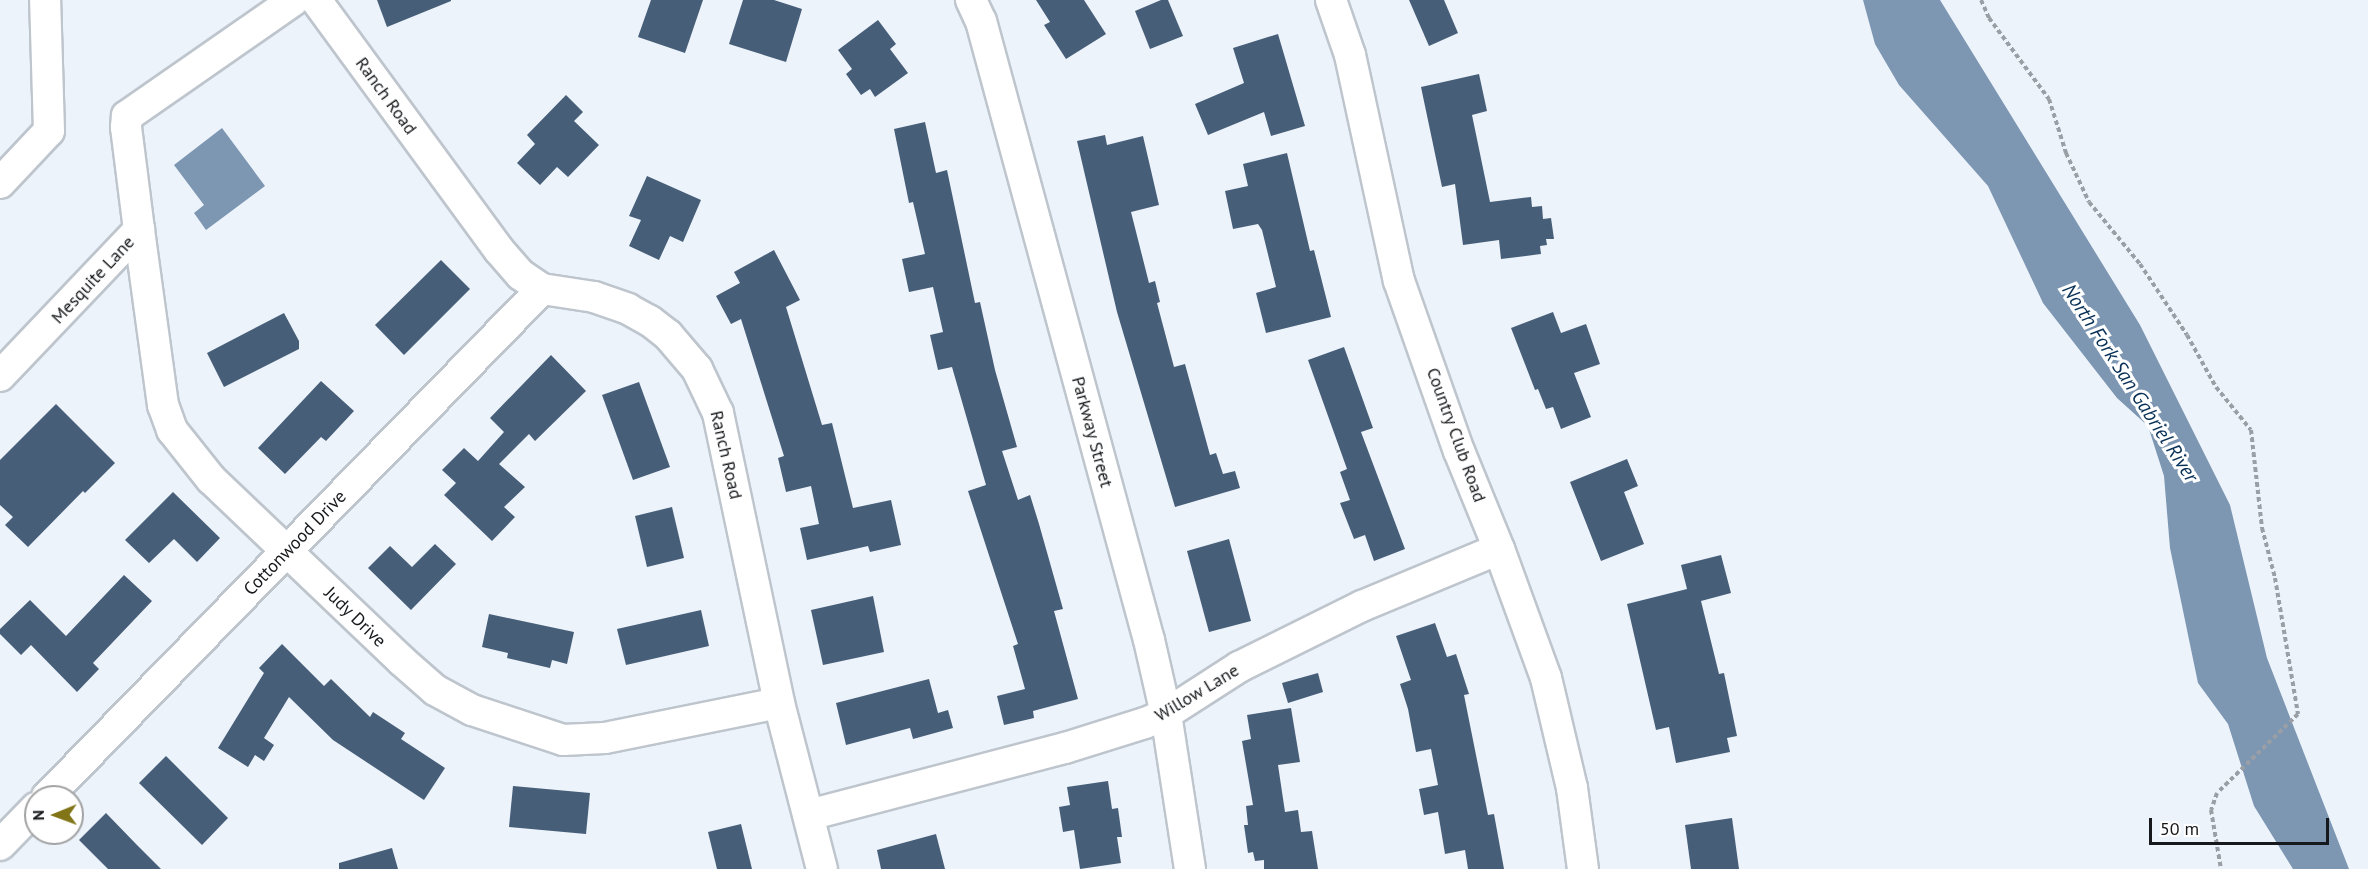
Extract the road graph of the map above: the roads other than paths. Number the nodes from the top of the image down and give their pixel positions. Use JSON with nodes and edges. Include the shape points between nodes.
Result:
{"nodes":[{"id":1,"x":45,"y":0,"type":"edge"},
{"id":2,"x":294,"y":0,"type":"edge"},
{"id":3,"x":316,"y":0,"type":"edge"},
{"id":4,"x":971,"y":0,"type":"edge"},
{"id":5,"x":1331,"y":0,"type":"edge"},
{"id":6,"x":0,"y":183,"type":"edge"},
{"id":7,"x":139,"y":230,"type":"junction"},
{"id":8,"x":542,"y":289,"type":"junction"},
{"id":9,"x":0,"y":376,"type":"edge"},
{"id":10,"x":1499,"y":549,"type":"junction"},
{"id":11,"x":286,"y":551,"type":"junction"},
{"id":12,"x":779,"y":703,"type":"junction"},
{"id":13,"x":1166,"y":714,"type":"junction"},
{"id":14,"x":59,"y":785,"type":"edge"},
{"id":15,"x":809,"y":815,"type":"junction"},
{"id":16,"x":24,"y":820,"type":"edge"},
{"id":17,"x":0,"y":845,"type":"edge"},
{"id":18,"x":822,"y":869,"type":"edge"},
{"id":19,"x":1191,"y":869,"type":"edge"},
{"id":20,"x":1582,"y":869,"type":"edge"}],
"edges":[{"from":1,"to":6,"type":"street","via":[[50,131]]},
{"from":2,"to":7,"type":"street","name":"Mesquite Lane","via":[[128,116],[126,127]]},
{"from":3,"to":8,"type":"street","name":"Ranch Road","via":[[499,250],[521,275]]},
{"from":4,"to":13,"type":"street","name":"Parkway Street","via":[[981,21]]},
{"from":5,"to":10,"type":"street","name":"Country Club Road","via":[[1350,55],[1399,281],[1459,451]]},
{"from":7,"to":9,"type":"street","name":"Mesquite Lane"},
{"from":7,"to":11,"type":"street","name":"Judy Drive","via":[[163,405],[172,430],[211,478]]},
{"from":8,"to":11,"type":"street","name":"Cottonwood Drive"},
{"from":8,"to":12,"type":"street","name":"Ranch Road","via":[[594,297],[628,309],[668,335],[697,369],[718,413]]},
{"from":10,"to":13,"type":"street","name":"Willow Lane","via":[[1362,606],[1239,668]]},
{"from":10,"to":20,"type":"street","name":"Country Club Road","via":[[1547,682],[1572,788]]},
{"from":11,"to":12,"type":"street","name":"Judy Drive","via":[[435,690],[472,710],[515,726],[563,740],[605,738]]},
{"from":11,"to":14,"type":"street","name":"Cottonwood Drive"},
{"from":12,"to":15,"type":"street","name":"Ranch Road"},
{"from":13,"to":15,"type":"street","name":"Willow Lane","via":[[1065,748]]},
{"from":13,"to":19,"type":"street","name":"Parkway Street"},
{"from":15,"to":18,"type":"street","name":"Ranch Road"},
{"from":16,"to":17,"type":"street"}]}
